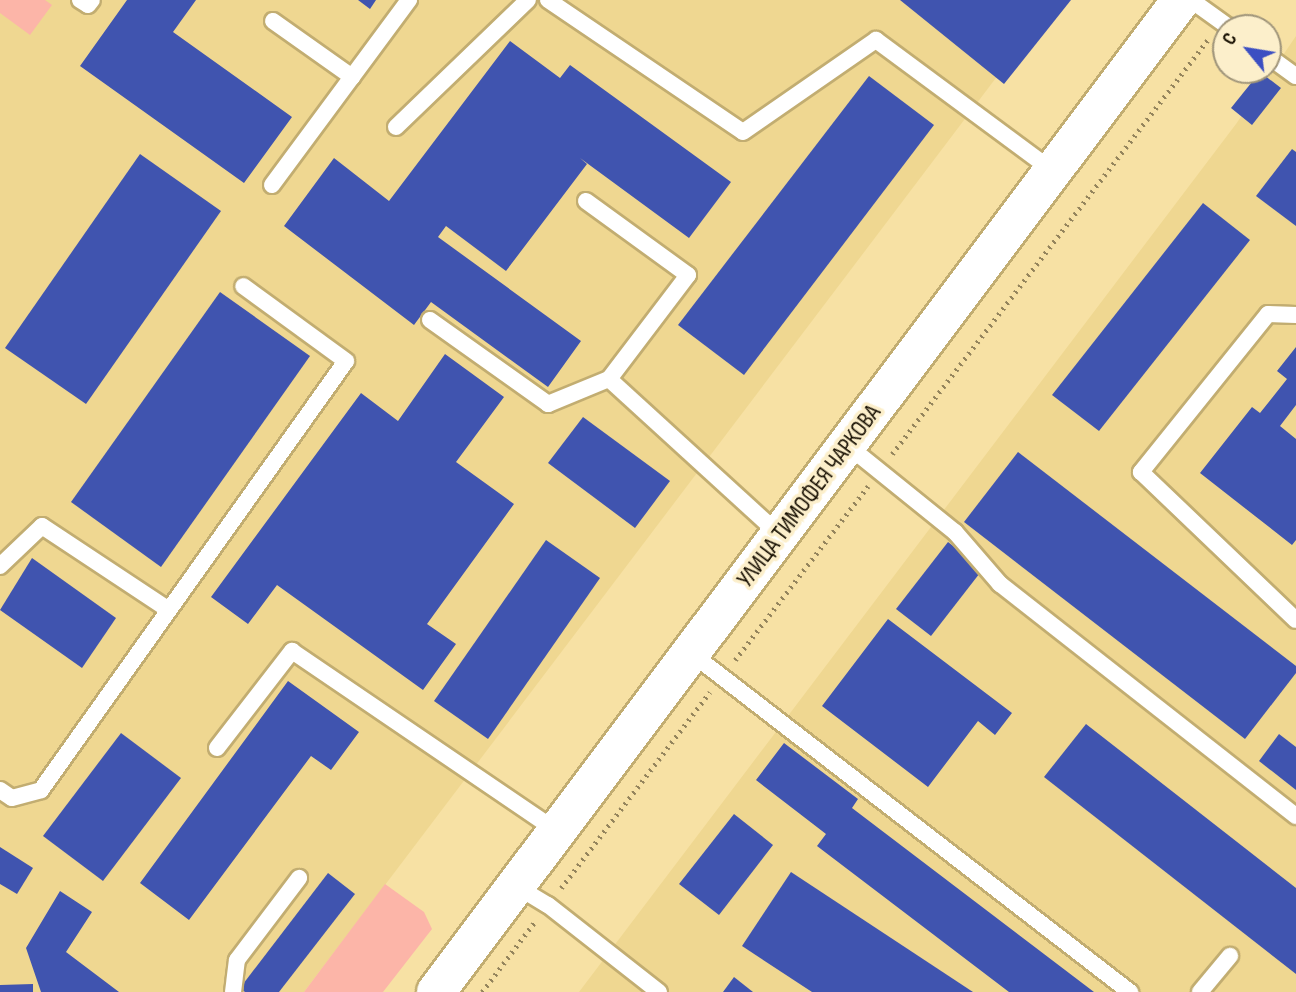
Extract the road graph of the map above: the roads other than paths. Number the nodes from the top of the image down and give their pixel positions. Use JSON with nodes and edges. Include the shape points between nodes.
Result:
{"nodes":[{"id":1,"x":80,"y":0,"type":"edge"},
{"id":2,"x":92,"y":0,"type":"edge"},
{"id":3,"x":409,"y":0,"type":"edge"},
{"id":4,"x":528,"y":0,"type":"edge"},
{"id":5,"x":548,"y":0,"type":"edge"},
{"id":6,"x":1181,"y":0,"type":"edge"},
{"id":7,"x":1191,"y":0,"type":"edge"},
{"id":8,"x":1212,"y":15,"type":"edge"},
{"id":9,"x":273,"y":20,"type":"dead end"},
{"id":10,"x":352,"y":77,"type":"junction"},
{"id":11,"x":396,"y":127,"type":"dead end"},
{"id":12,"x":1053,"y":171,"type":"junction"},
{"id":13,"x":272,"y":185,"type":"dead end"},
{"id":14,"x":586,"y":201,"type":"dead end"},
{"id":15,"x":243,"y":286,"type":"dead end"},
{"id":16,"x":1296,"y":314,"type":"edge"},
{"id":17,"x":430,"y":320,"type":"dead end"},
{"id":18,"x":609,"y":379,"type":"junction"},
{"id":19,"x":847,"y":445,"type":"junction"},
{"id":20,"x":780,"y":535,"type":"junction"},
{"id":21,"x":0,"y":566,"type":"edge"},
{"id":22,"x":166,"y":608,"type":"junction"},
{"id":23,"x":1296,"y":620,"type":"edge"},
{"id":24,"x":691,"y":653,"type":"junction"},
{"id":25,"x":218,"y":748,"type":"dead end"},
{"id":26,"x":0,"y":790,"type":"edge"},
{"id":27,"x":1296,"y":816,"type":"edge"},
{"id":28,"x":557,"y":831,"type":"junction"},
{"id":29,"x":299,"y":878,"type":"dead end"},
{"id":30,"x":532,"y":895,"type":"junction"},
{"id":31,"x":1230,"y":956,"type":"dead end"},
{"id":32,"x":233,"y":992,"type":"edge"},
{"id":33,"x":436,"y":992,"type":"edge"},
{"id":34,"x":659,"y":992,"type":"edge"},
{"id":35,"x":1130,"y":992,"type":"edge"},
{"id":36,"x":1200,"y":992,"type":"edge"}],
"edges":[{"from":1,"to":2,"type":"lane","via":[[88,5]]},
{"from":3,"to":10,"type":"lane"},
{"from":4,"to":11,"type":"lane"},
{"from":5,"to":12,"type":"lane","via":[[743,132],[876,40]]},
{"from":6,"to":12,"type":"main road","name":"УЛИЦА ТИМОФЕЯ ЧАРКОВА"},
{"from":7,"to":8,"type":"lane"},
{"from":9,"to":10,"type":"lane"},
{"from":10,"to":13,"type":"lane"},
{"from":12,"to":19,"type":"main road","name":"УЛИЦА ТИМОФЕЯ ЧАРКОВА"},
{"from":14,"to":18,"type":"lane","via":[[688,275]]},
{"from":15,"to":22,"type":"lane","via":[[346,360]]},
{"from":16,"to":23,"type":"lane","via":[[1268,314],[1142,472]]},
{"from":17,"to":18,"type":"lane","via":[[548,404]]},
{"from":18,"to":20,"type":"lane"},
{"from":19,"to":20,"type":"main road","name":"УЛИЦА ТИМОФЕЯ ЧАРКОВА"},
{"from":19,"to":27,"type":"lane","via":[[956,533],[1000,584]]},
{"from":20,"to":24,"type":"main road","name":"УЛИЦА ТИМОФЕЯ ЧАРКОВА"},
{"from":21,"to":22,"type":"lane","via":[[41,526]]},
{"from":22,"to":26,"type":"lane","via":[[41,790],[12,798]]},
{"from":24,"to":28,"type":"main road","name":"УЛИЦА ТИМОФЕЯ ЧАРКОВА"},
{"from":24,"to":35,"type":"lane"},
{"from":25,"to":28,"type":"lane","via":[[292,651]]},
{"from":28,"to":30,"type":"main road","name":"УЛИЦА ТИМОФЕЯ ЧАРКОВА"},
{"from":29,"to":32,"type":"lane","via":[[237,960]]},
{"from":30,"to":33,"type":"main road","name":"УЛИЦА ТИМОФЕЯ ЧАРКОВА"},
{"from":30,"to":34,"type":"lane"},
{"from":31,"to":36,"type":"lane"}]}
